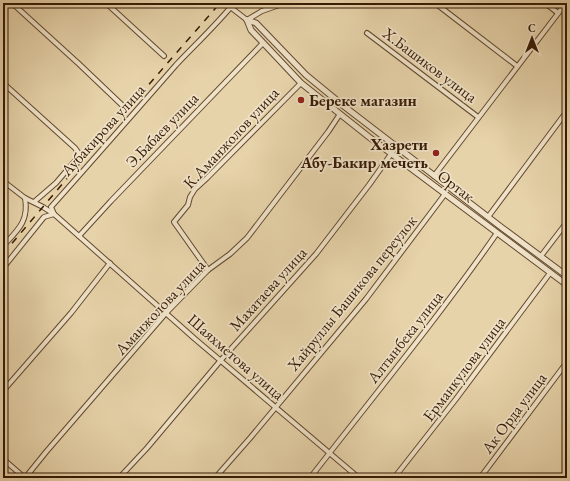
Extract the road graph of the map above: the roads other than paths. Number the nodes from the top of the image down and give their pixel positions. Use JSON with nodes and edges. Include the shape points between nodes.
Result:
{"nodes":[{"id":1,"x":12,"y":3,"type":"edge"},
{"id":2,"x":106,"y":3,"type":"edge"},
{"id":3,"x":225,"y":3,"type":"edge"},
{"id":4,"x":286,"y":3,"type":"edge"},
{"id":5,"x":435,"y":3,"type":"edge"},
{"id":6,"x":545,"y":3,"type":"edge"},
{"id":7,"x":566,"y":3,"type":"edge"},
{"id":8,"x":230,"y":8,"type":"junction"},
{"id":9,"x":558,"y":13,"type":"junction"},
{"id":10,"x":247,"y":20,"type":"junction"},
{"id":11,"x":367,"y":33,"type":"dead end"},
{"id":12,"x":263,"y":43,"type":"junction"},
{"id":13,"x":164,"y":56,"type":"dead end"},
{"id":14,"x":517,"y":66,"type":"junction"},
{"id":15,"x":3,"y":83,"type":"edge"},
{"id":16,"x":301,"y":83,"type":"junction"},
{"id":17,"x":122,"y":105,"type":"dead end"},
{"id":18,"x":567,"y":111,"type":"edge"},
{"id":19,"x":340,"y":114,"type":"junction"},
{"id":20,"x":478,"y":117,"type":"junction"},
{"id":21,"x":396,"y":147,"type":"junction"},
{"id":22,"x":391,"y":154,"type":"junction"},
{"id":23,"x":434,"y":176,"type":"junction"},
{"id":24,"x":3,"y":180,"type":"edge"},
{"id":25,"x":445,"y":194,"type":"junction"},
{"id":26,"x":25,"y":198,"type":"junction"},
{"id":27,"x":34,"y":202,"type":"junction"},
{"id":28,"x":54,"y":214,"type":"junction"},
{"id":29,"x":488,"y":217,"type":"junction"},
{"id":30,"x":567,"y":222,"type":"edge"},
{"id":31,"x":496,"y":233,"type":"junction"},
{"id":32,"x":79,"y":236,"type":"junction"},
{"id":33,"x":3,"y":246,"type":"edge"},
{"id":34,"x":541,"y":256,"type":"junction"},
{"id":35,"x":110,"y":263,"type":"junction"},
{"id":36,"x":3,"y":268,"type":"edge"},
{"id":37,"x":208,"y":270,"type":"junction"},
{"id":38,"x":550,"y":273,"type":"junction"},
{"id":39,"x":567,"y":276,"type":"edge"},
{"id":40,"x":567,"y":286,"type":"edge"},
{"id":41,"x":166,"y":313,"type":"junction"},
{"id":42,"x":221,"y":360,"type":"junction"},
{"id":43,"x":567,"y":362,"type":"edge"},
{"id":44,"x":3,"y":391,"type":"edge"},
{"id":45,"x":276,"y":407,"type":"junction"},
{"id":46,"x":329,"y":454,"type":"junction"},
{"id":47,"x":3,"y":459,"type":"edge"},
{"id":48,"x":567,"y":470,"type":"edge"},
{"id":49,"x":25,"y":478,"type":"edge"},
{"id":50,"x":119,"y":478,"type":"edge"},
{"id":51,"x":215,"y":478,"type":"edge"},
{"id":52,"x":310,"y":478,"type":"edge"},
{"id":53,"x":358,"y":478,"type":"edge"},
{"id":54,"x":394,"y":478,"type":"edge"},
{"id":55,"x":480,"y":478,"type":"edge"},
{"id":56,"x":561,"y":478,"type":"edge"}],
"edges":[{"from":1,"to":17,"type":"street"},
{"from":2,"to":13,"type":"street"},
{"from":3,"to":8,"type":"street","name":"Ортак"},
{"from":4,"to":10,"type":"street","via":[[262,11]]},
{"from":5,"to":14,"type":"street"},
{"from":6,"to":9,"type":"street"},
{"from":7,"to":9,"type":"street","name":"Х.Башиков улица"},
{"from":8,"to":10,"type":"street","name":"Ортак"},
{"from":8,"to":28,"type":"street","name":"Аубакирова улица","via":[[63,192],[51,207]]},
{"from":9,"to":14,"type":"street","name":"Х.Башиков улица"},
{"from":10,"to":12,"type":"street","name":"Ортак","via":[[251,30]]},
{"from":10,"to":21,"type":"street","name":"Ортак","via":[[256,23],[306,76]]},
{"from":11,"to":20,"type":"street","name":"Х.Башиков улица"},
{"from":12,"to":16,"type":"street","name":"Ортак"},
{"from":12,"to":32,"type":"street","name":"Э.Бабаев улица"},
{"from":14,"to":20,"type":"street","name":"Х.Башиков улица"},
{"from":15,"to":27,"type":"street","via":[[80,155],[56,183]]},
{"from":16,"to":19,"type":"street","name":"Ортак"},
{"from":16,"to":37,"type":"street","name":"К.Аманжолов улица","via":[[195,189],[188,205],[174,222]]},
{"from":18,"to":29,"type":"street"},
{"from":19,"to":22,"type":"street","name":"Ортак"},
{"from":19,"to":37,"type":"street","name":"Аманжолова улица","via":[[247,238]]},
{"from":20,"to":23,"type":"street","name":"Х.Башиков улица"},
{"from":21,"to":22,"type":"street","name":"Махатаева улица"},
{"from":21,"to":23,"type":"street","name":"Ортак"},
{"from":22,"to":25,"type":"street","name":"Ортак"},
{"from":22,"to":42,"type":"street","name":"Махатаева улица","via":[[316,254]]},
{"from":23,"to":29,"type":"street","name":"Ортак"},
{"from":24,"to":26,"type":"street","name":"Шаяхметова улица"},
{"from":25,"to":31,"type":"street","name":"Ортак"},
{"from":25,"to":45,"type":"street","name":"Хайруллы Башикова переулок","via":[[371,294]]},
{"from":26,"to":27,"type":"street","name":"Шаяхметова улица"},
{"from":26,"to":33,"type":"street","via":[[25,219]]},
{"from":27,"to":28,"type":"street","name":"Шаяхметова улица"},
{"from":28,"to":32,"type":"street","name":"Шаяхметова улица"},
{"from":28,"to":36,"type":"street","via":[[44,217]]},
{"from":29,"to":34,"type":"street","name":"Ортак"},
{"from":30,"to":34,"type":"street"},
{"from":31,"to":38,"type":"street","name":"Ортак"},
{"from":31,"to":46,"type":"street","name":"Алтынбека улица","via":[[425,331]]},
{"from":32,"to":35,"type":"street","name":"Шаяхметова улица"},
{"from":34,"to":39,"type":"street","name":"Ортак"},
{"from":35,"to":41,"type":"street","name":"Шаяхметова улица"},
{"from":35,"to":44,"type":"street","via":[[71,313]]},
{"from":37,"to":41,"type":"street","name":"Аманжолова улица"},
{"from":38,"to":40,"type":"street","name":"Ортак"},
{"from":38,"to":54,"type":"street","name":"Ерманкулова улица"},
{"from":41,"to":42,"type":"street","name":"Шаяхметова улица"},
{"from":41,"to":49,"type":"street","name":"Аманжолова улица"},
{"from":42,"to":45,"type":"street","name":"Шаяхметова улица"},
{"from":42,"to":50,"type":"street","name":"Махатаева улица"},
{"from":43,"to":55,"type":"street","name":"Ак Орда улица"},
{"from":45,"to":46,"type":"street","name":"Шаяхметова улица"},
{"from":45,"to":51,"type":"street","name":"Хайруллы Башикова переулок"},
{"from":46,"to":52,"type":"street","name":"Алтынбека улица"},
{"from":46,"to":53,"type":"street","name":"Шаяхметова улица"},
{"from":47,"to":49,"type":"street"},
{"from":48,"to":56,"type":"street"}]}
